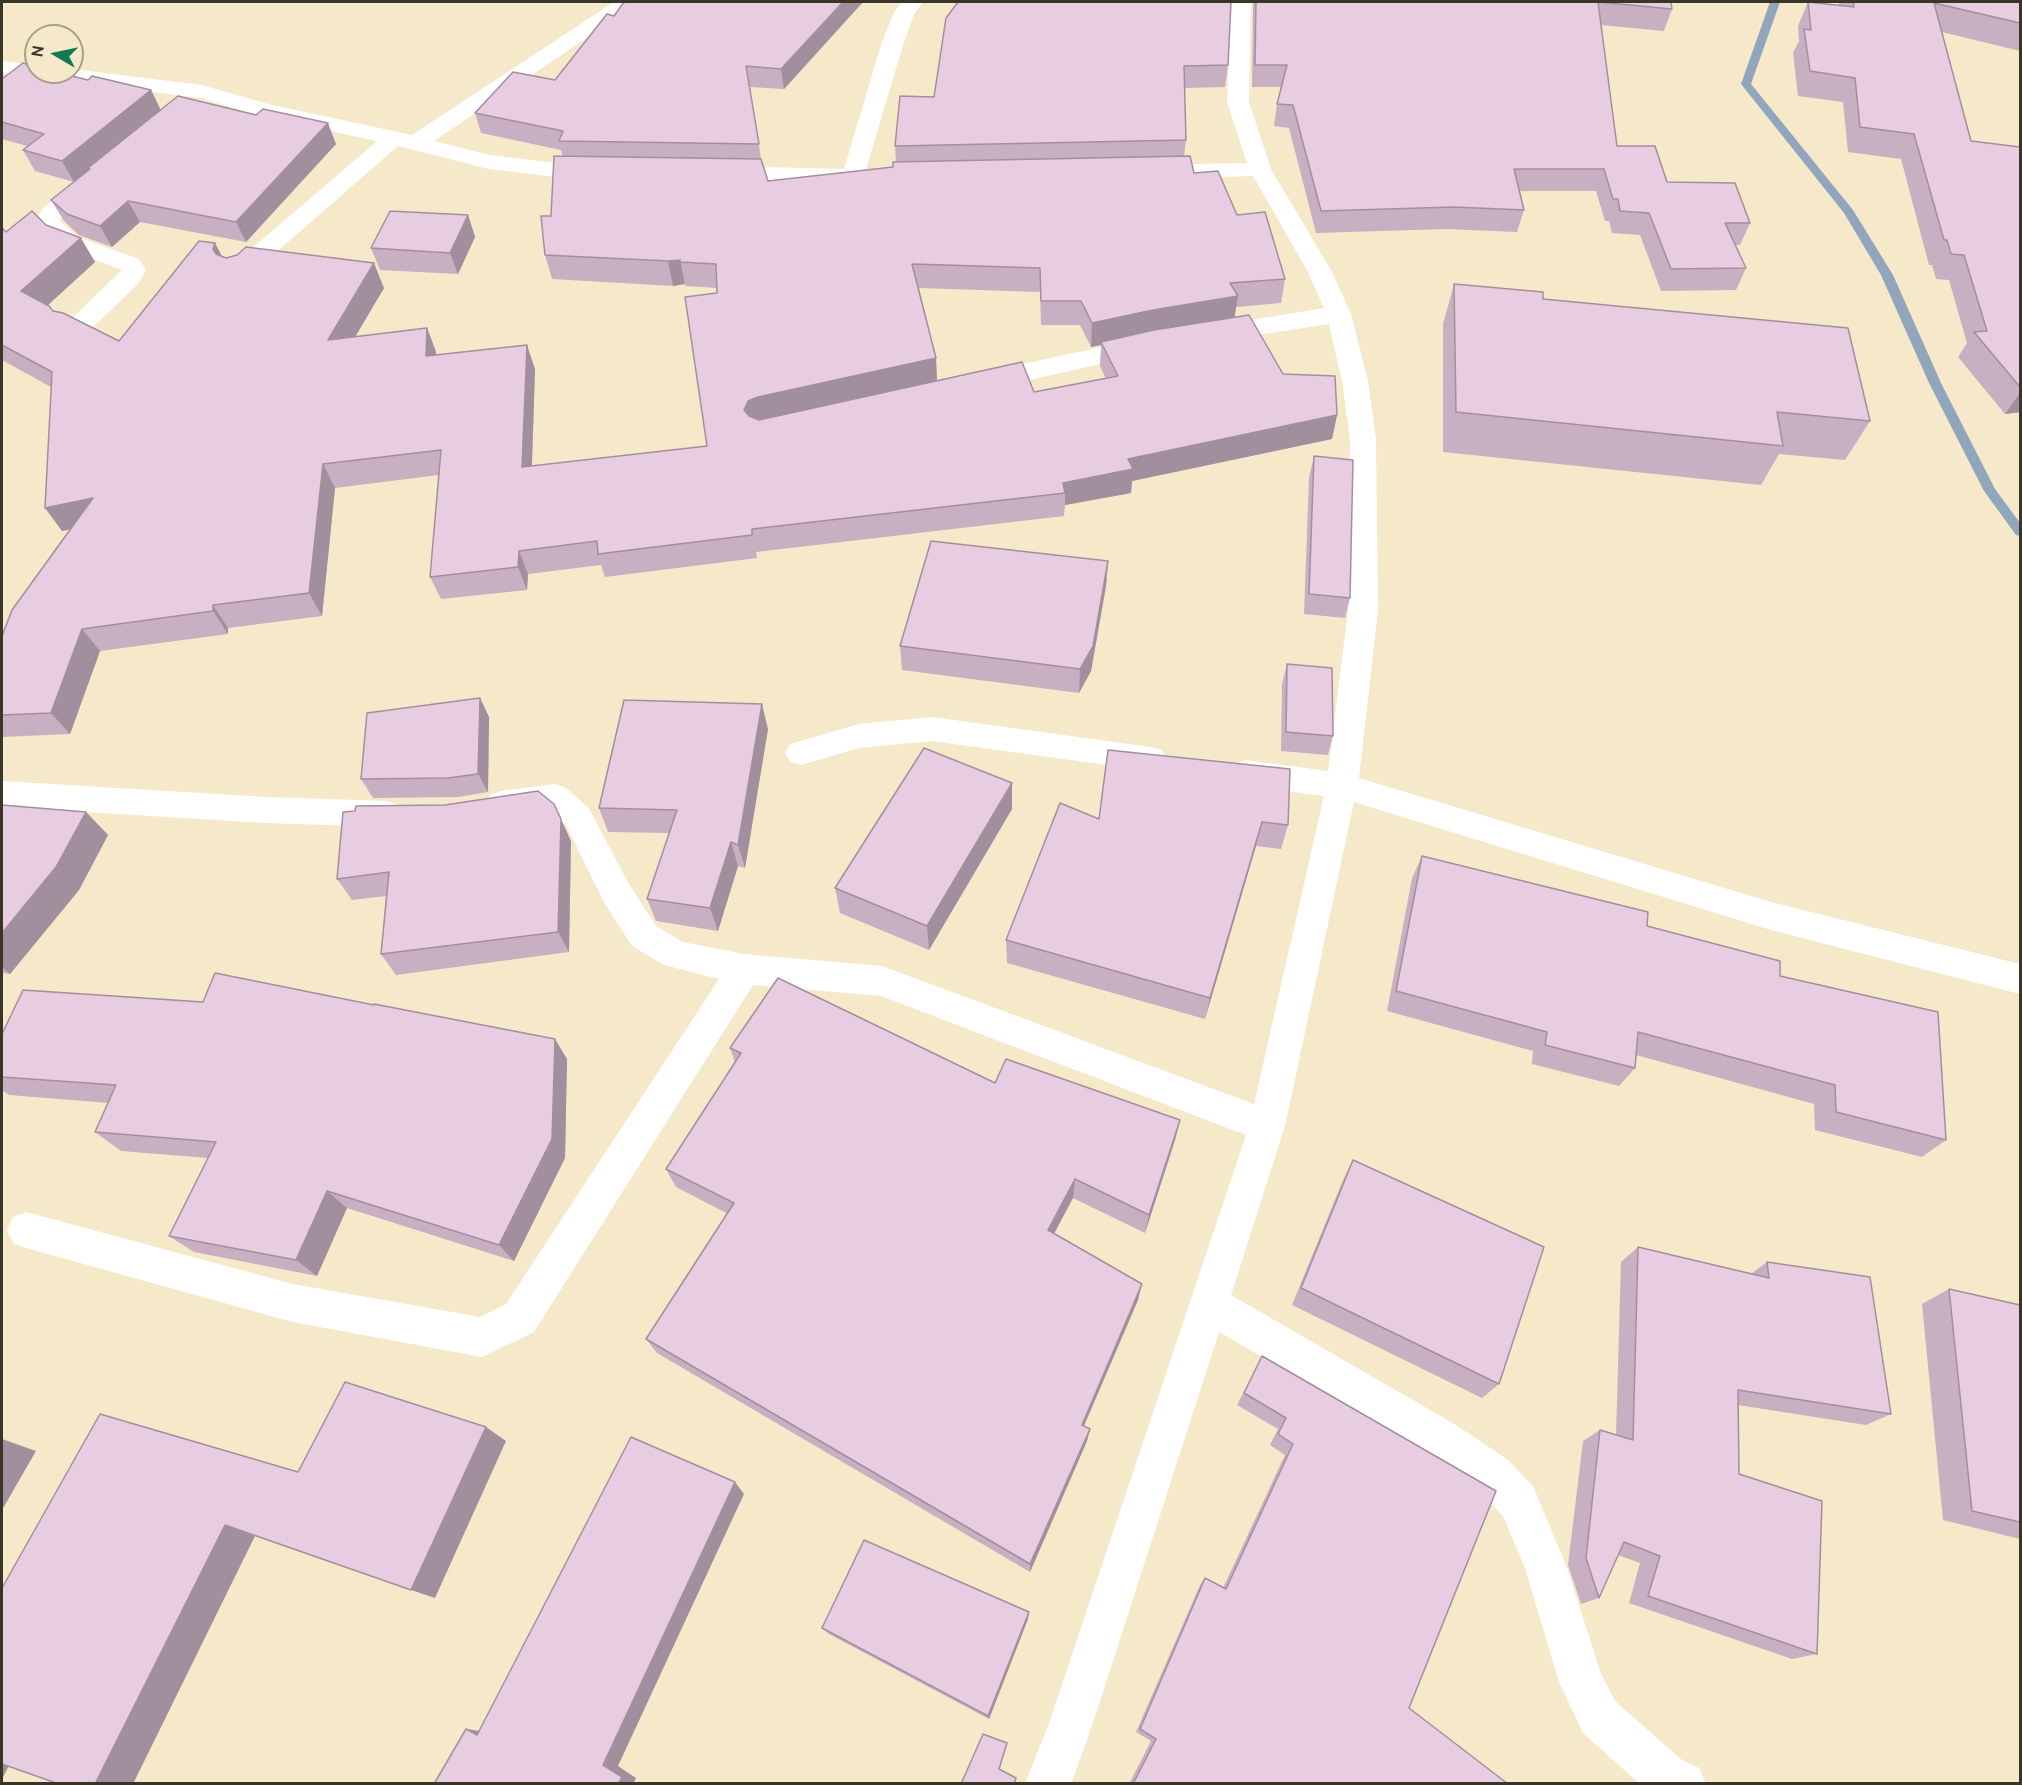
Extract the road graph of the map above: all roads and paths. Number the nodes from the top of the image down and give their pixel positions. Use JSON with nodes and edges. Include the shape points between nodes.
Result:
{"nodes":[{"id":1,"x":627,"y":2,"type":"edge"},
{"id":2,"x":913,"y":2,"type":"edge"},
{"id":3,"x":1241,"y":2,"type":"edge"},
{"id":4,"x":2,"y":67,"type":"edge"},
{"id":5,"x":24,"y":70,"type":"edge"},
{"id":6,"x":84,"y":77,"type":"edge"},
{"id":7,"x":202,"y":92,"type":"junction"},
{"id":8,"x":176,"y":113,"type":"edge"},
{"id":9,"x":405,"y":140,"type":"junction"},
{"id":10,"x":107,"y":168,"type":"edge"},
{"id":11,"x":1260,"y":170,"type":"junction"},
{"id":12,"x":620,"y":172,"type":"edge"},
{"id":13,"x":699,"y":173,"type":"edge"},
{"id":14,"x":1132,"y":173,"type":"edge"},
{"id":15,"x":853,"y":175,"type":"junction"},
{"id":16,"x":887,"y":177,"type":"edge"},
{"id":17,"x":239,"y":272,"type":"edge"},
{"id":18,"x":1339,"y":314,"type":"junction"},
{"id":19,"x":78,"y":327,"type":"edge"},
{"id":20,"x":957,"y":388,"type":"edge"},
{"id":21,"x":801,"y":753,"type":"dead end"},
{"id":22,"x":1178,"y":763,"type":"edge"},
{"id":23,"x":1213,"y":768,"type":"edge"},
{"id":24,"x":1342,"y":786,"type":"junction"},
{"id":25,"x":2,"y":794,"type":"edge"},
{"id":26,"x":469,"y":810,"type":"edge"},
{"id":27,"x":419,"y":814,"type":"edge"},
{"id":28,"x":744,"y":969,"type":"junction"},
{"id":29,"x":2020,"y":979,"type":"edge"},
{"id":30,"x":1267,"y":1126,"type":"junction"},
{"id":31,"x":26,"y":1230,"type":"dead end"},
{"id":32,"x":1209,"y":1304,"type":"junction"},
{"id":33,"x":1048,"y":1784,"type":"edge"},
{"id":34,"x":1683,"y":1784,"type":"edge"}],
"edges":[{"from":1,"to":9,"type":"street"},
{"from":2,"to":15,"type":"street","via":[[904,12],[892,45]]},
{"from":3,"to":11,"type":"street","via":[[1238,102]]},
{"from":4,"to":5,"type":"street"},
{"from":6,"to":7,"type":"street"},
{"from":7,"to":8,"type":"street"},
{"from":7,"to":9,"type":"street","via":[[264,110]]},
{"from":9,"to":12,"type":"street","via":[[489,162],[564,171]]},
{"from":9,"to":17,"type":"street"},
{"from":10,"to":19,"type":"street","via":[[51,213],[47,221],[70,242],[130,264],[134,270]]},
{"from":11,"to":14,"type":"street"},
{"from":11,"to":18,"type":"street","via":[[1320,272]]},
{"from":13,"to":15,"type":"street"},
{"from":15,"to":16,"type":"street"},
{"from":18,"to":20,"type":"street","via":[[1174,340]]},
{"from":18,"to":24,"type":"street","via":[[1355,381],[1363,439],[1363,610]]},
{"from":21,"to":22,"type":"street","via":[[859,736],[932,729]]},
{"from":23,"to":24,"type":"street"},
{"from":24,"to":29,"type":"street","via":[[1771,916]]},
{"from":24,"to":30,"type":"street"},
{"from":25,"to":27,"type":"street","via":[[267,810]]},
{"from":26,"to":28,"type":"street","via":[[555,797],[577,816],[644,936],[676,955]]},
{"from":28,"to":30,"type":"street","via":[[882,981]]},
{"from":28,"to":31,"type":"street","via":[[520,1318],[482,1337],[293,1303]]},
{"from":30,"to":32,"type":"street"},
{"from":32,"to":33,"type":"street"},
{"from":32,"to":34,"type":"street","via":[[1442,1439],[1493,1475],[1518,1501],[1546,1568],[1581,1682],[1599,1716],[1666,1776]]}]}
